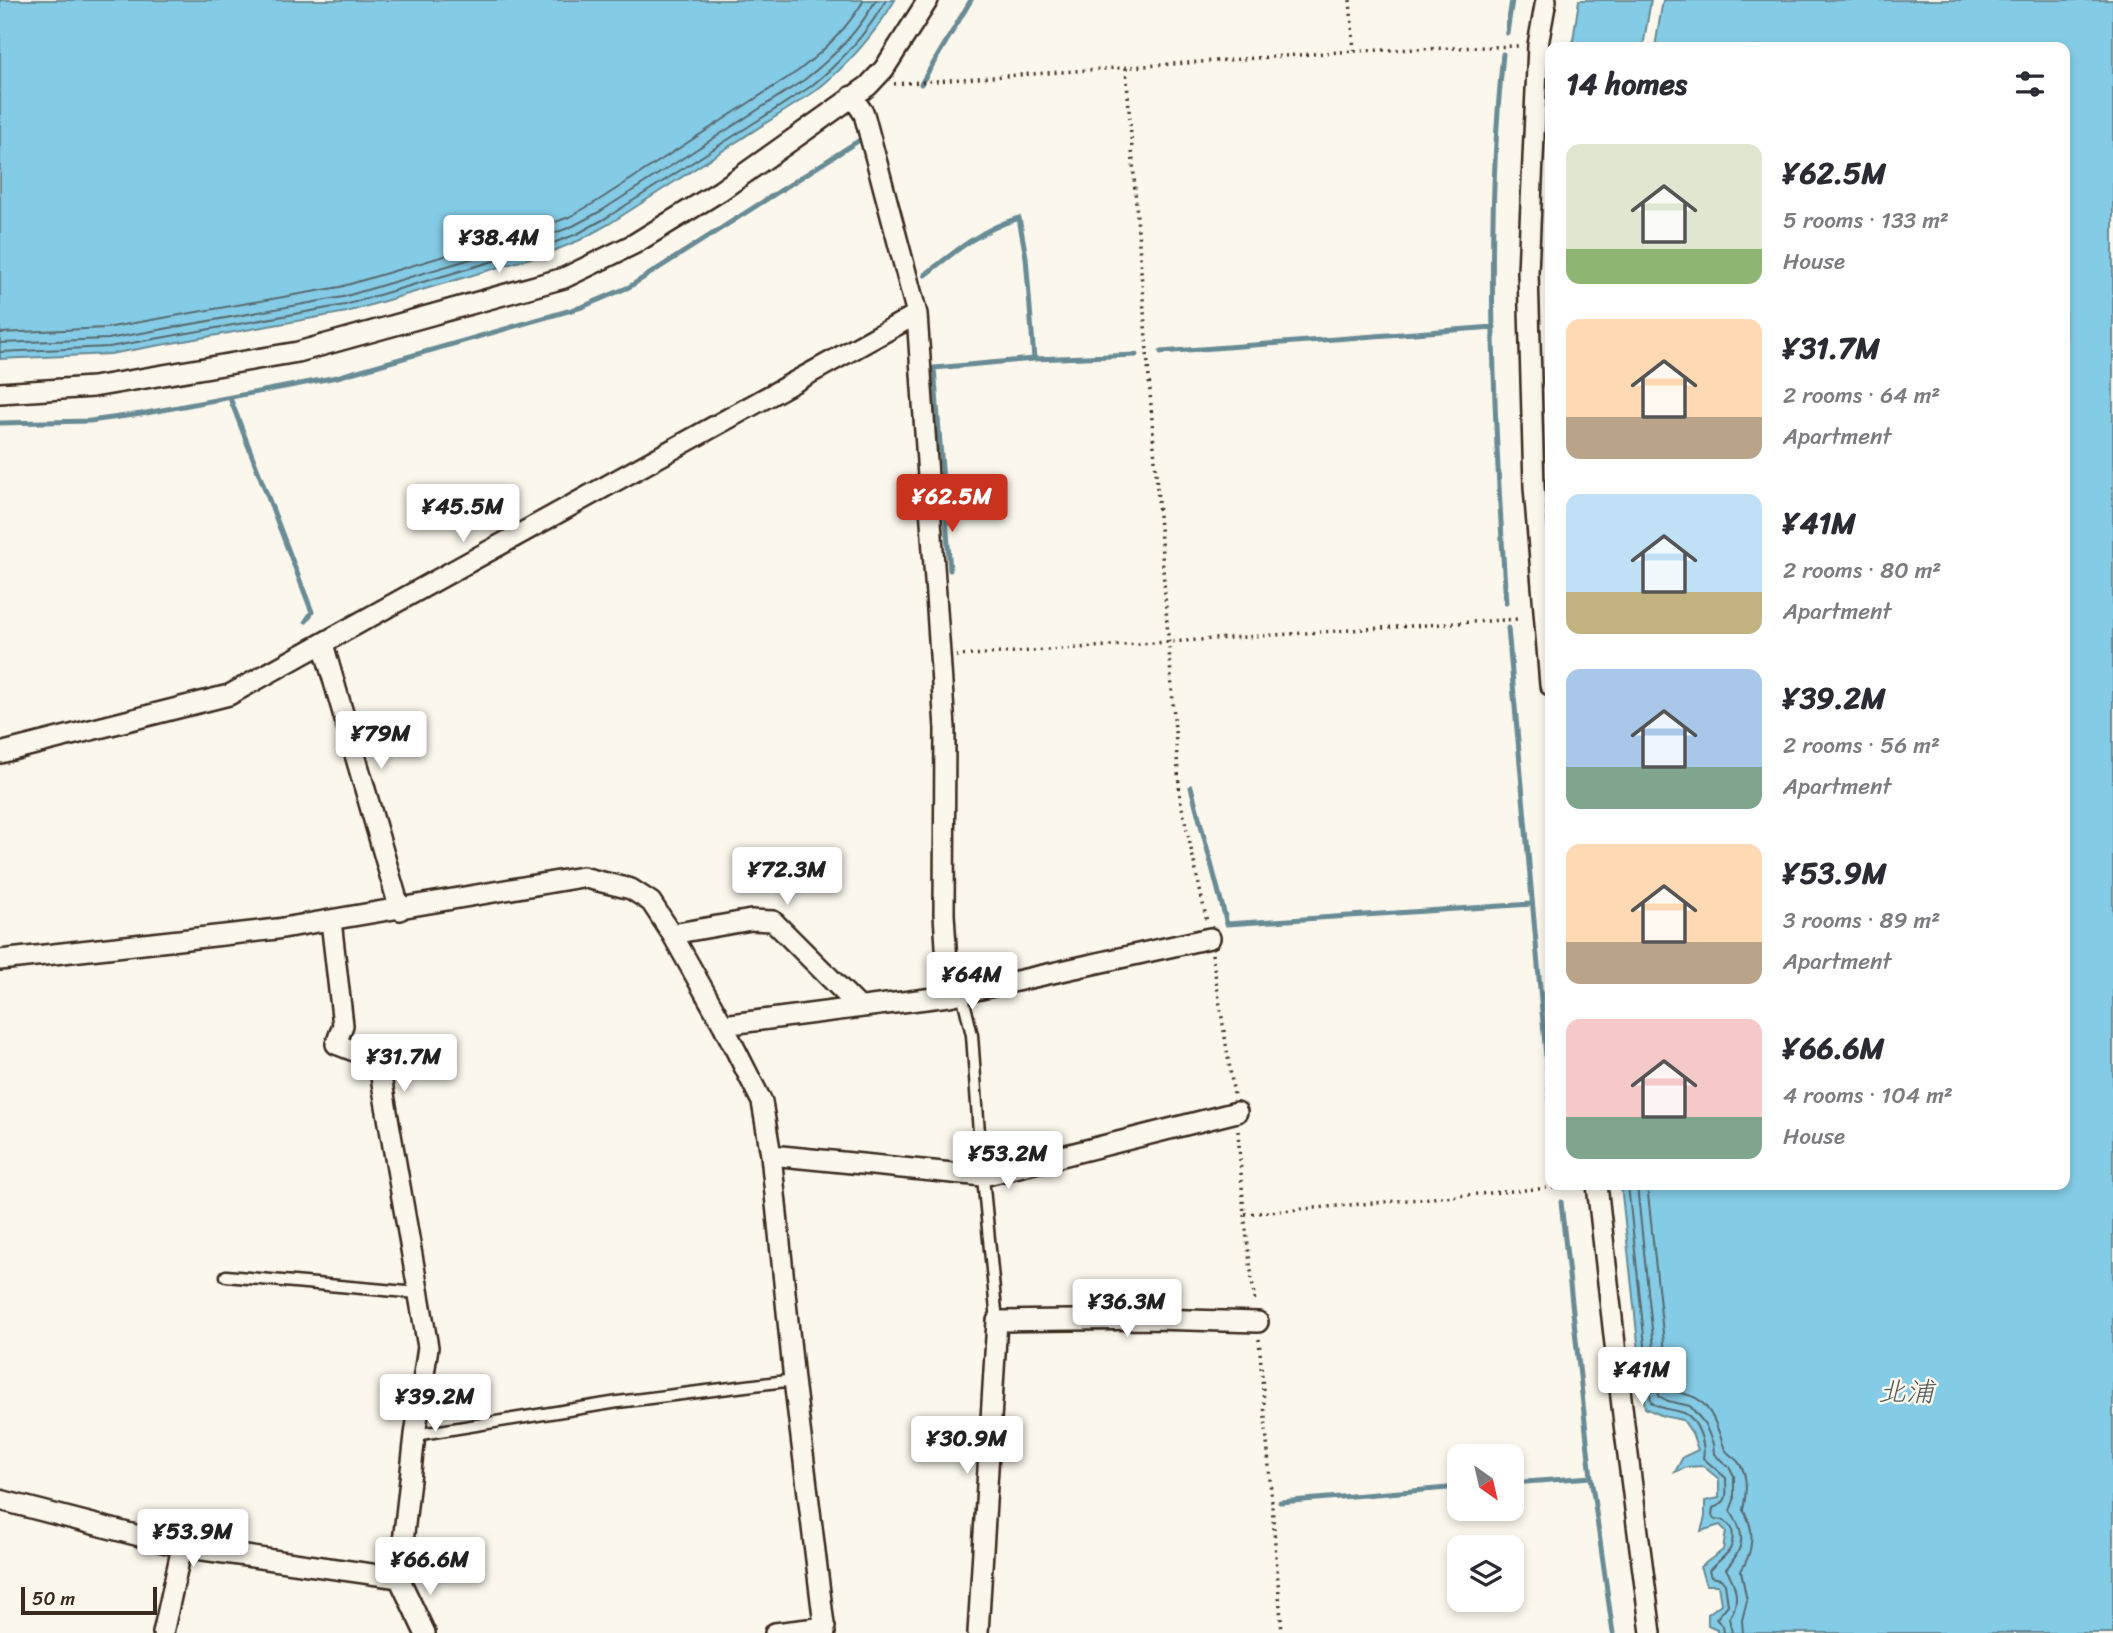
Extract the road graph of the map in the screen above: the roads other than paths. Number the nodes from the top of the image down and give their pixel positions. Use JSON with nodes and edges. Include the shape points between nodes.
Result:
{"nodes":[{"id":1,"x":928,"y":0,"type":"edge"},
{"id":2,"x":1546,"y":0,"type":"edge"},
{"id":3,"x":860,"y":91,"type":"junction"},
{"id":4,"x":917,"y":314,"type":"junction"},
{"id":5,"x":0,"y":393,"type":"edge"},
{"id":6,"x":1545,"y":623,"type":"edge"},
{"id":7,"x":323,"y":644,"type":"junction"},
{"id":8,"x":0,"y":753,"type":"edge"},
{"id":9,"x":400,"y":910,"type":"junction"},
{"id":10,"x":331,"y":921,"type":"junction"},
{"id":11,"x":672,"y":934,"type":"junction"},
{"id":12,"x":1210,"y":938,"type":"road end"},
{"id":13,"x":0,"y":960,"type":"edge"},
{"id":14,"x":955,"y":994,"type":"junction"},
{"id":15,"x":859,"y":1007,"type":"junction"},
{"id":16,"x":723,"y":1025,"type":"junction"},
{"id":17,"x":1237,"y":1112,"type":"road end"},
{"id":18,"x":771,"y":1155,"type":"junction"},
{"id":19,"x":983,"y":1176,"type":"junction"},
{"id":20,"x":1598,"y":1190,"type":"edge"},
{"id":21,"x":226,"y":1276,"type":"dead end"},
{"id":22,"x":418,"y":1293,"type":"junction"},
{"id":23,"x":997,"y":1321,"type":"junction"},
{"id":24,"x":1258,"y":1322,"type":"road end"},
{"id":25,"x":794,"y":1380,"type":"junction"},
{"id":26,"x":415,"y":1436,"type":"junction"},
{"id":27,"x":0,"y":1500,"type":"edge"},
{"id":28,"x":183,"y":1547,"type":"junction"},
{"id":29,"x":399,"y":1578,"type":"junction"},
{"id":30,"x":825,"y":1630,"type":"edge"},
{"id":31,"x":163,"y":1633,"type":"edge"},
{"id":32,"x":425,"y":1633,"type":"edge"},
{"id":33,"x":775,"y":1633,"type":"edge"},
{"id":34,"x":978,"y":1633,"type":"edge"},
{"id":35,"x":1651,"y":1633,"type":"edge"}],
"edges":[{"from":1,"to":3,"type":"street","via":[[884,69]]},
{"from":2,"to":6,"type":"street","via":[[1538,45],[1528,272],[1534,487]]},
{"from":3,"to":4,"type":"street"},
{"from":3,"to":5,"type":"street","via":[[720,191],[634,244],[564,278],[298,352],[93,387]]},
{"from":4,"to":7,"type":"street"},
{"from":4,"to":14,"type":"street","via":[[945,728],[944,914]]},
{"from":7,"to":8,"type":"street","via":[[229,695]]},
{"from":7,"to":9,"type":"street"},
{"from":9,"to":10,"type":"street"},
{"from":9,"to":11,"type":"street","via":[[582,877],[631,889],[651,902]]},
{"from":10,"to":13,"type":"street"},
{"from":10,"to":22,"type":"street","via":[[343,1026],[336,1044],[378,1060]]},
{"from":11,"to":15,"type":"street","via":[[751,920],[773,921]]},
{"from":11,"to":16,"type":"street"},
{"from":12,"to":14,"type":"street"},
{"from":14,"to":15,"type":"street"},
{"from":14,"to":19,"type":"lane","via":[[972,1035]]},
{"from":15,"to":16,"type":"street"},
{"from":16,"to":18,"type":"street","via":[[762,1102]]},
{"from":17,"to":19,"type":"street"},
{"from":18,"to":19,"type":"street"},
{"from":18,"to":25,"type":"street"},
{"from":19,"to":23,"type":"lane"},
{"from":20,"to":35,"type":"street"},
{"from":21,"to":22,"type":"lane"},
{"from":22,"to":26,"type":"street","via":[[428,1347]]},
{"from":23,"to":24,"type":"street"},
{"from":23,"to":34,"type":"street"},
{"from":25,"to":26,"type":"lane","via":[[618,1402]]},
{"from":25,"to":30,"type":"street"},
{"from":26,"to":29,"type":"street"},
{"from":27,"to":28,"type":"street"},
{"from":28,"to":29,"type":"street"},
{"from":28,"to":31,"type":"street"},
{"from":29,"to":32,"type":"street"},
{"from":30,"to":33,"type":"street"}]}
